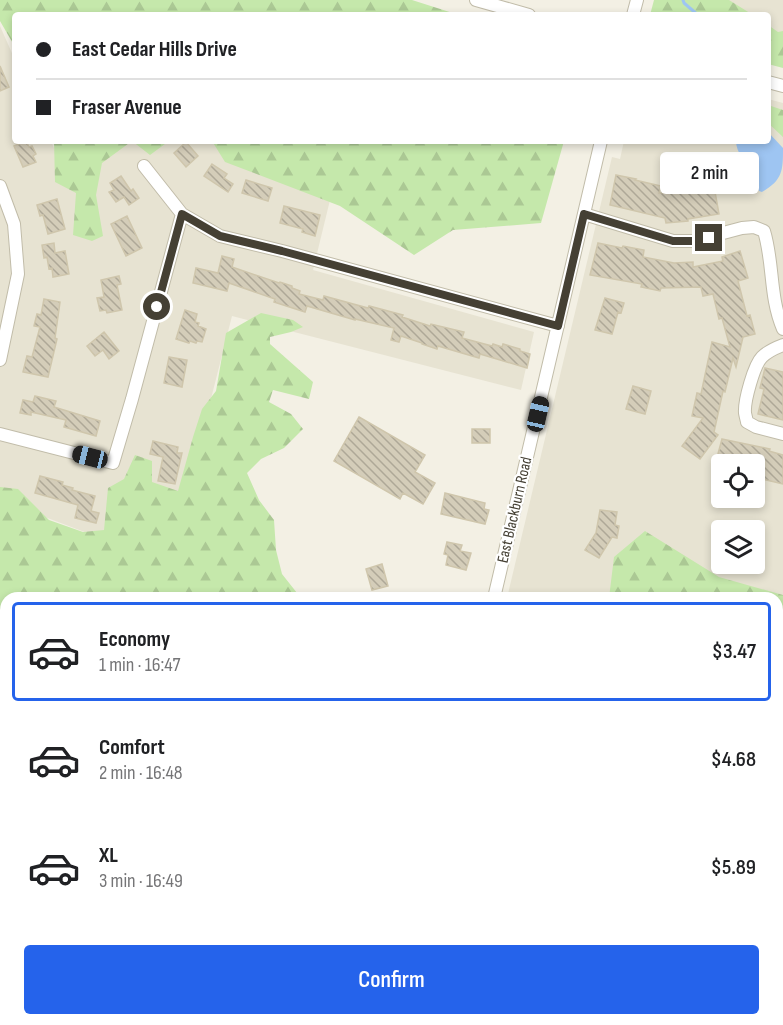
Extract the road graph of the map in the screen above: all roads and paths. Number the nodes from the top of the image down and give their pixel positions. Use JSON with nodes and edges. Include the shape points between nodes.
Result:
{"nodes":[{"id":1,"x":476,"y":0,"type":"edge"},
{"id":2,"x":518,"y":12,"type":"edge"},
{"id":3,"x":600,"y":144,"type":"edge"},
{"id":4,"x":144,"y":166,"type":"dead end"},
{"id":5,"x":0,"y":186,"type":"edge"},
{"id":6,"x":182,"y":214,"type":"junction"},
{"id":7,"x":584,"y":214,"type":"junction"},
{"id":8,"x":558,"y":326,"type":"junction"},
{"id":9,"x":783,"y":329,"type":"edge"},
{"id":10,"x":783,"y":345,"type":"edge"},
{"id":11,"x":0,"y":360,"type":"edge"},
{"id":12,"x":0,"y":434,"type":"edge"},
{"id":13,"x":783,"y":434,"type":"edge"},
{"id":14,"x":495,"y":592,"type":"edge"}],
"edges":[{"from":1,"to":2,"type":"street"},
{"from":3,"to":7,"type":"street","name":"East Blackburn Road"},
{"from":4,"to":6,"type":"street"},
{"from":5,"to":11,"type":"street","via":[[14,224],[18,274]]},
{"from":6,"to":8,"type":"street","via":[[220,236]]},
{"from":6,"to":12,"type":"street","via":[[113,463]]},
{"from":7,"to":8,"type":"street","name":"East Blackburn Road"},
{"from":7,"to":9,"type":"street","via":[[673,241],[693,241],[742,228],[764,231],[774,299]]},
{"from":8,"to":14,"type":"street","name":"East Blackburn Road"},
{"from":10,"to":13,"type":"street","via":[[761,358],[755,368],[745,413],[747,422],[756,427]]}]}
